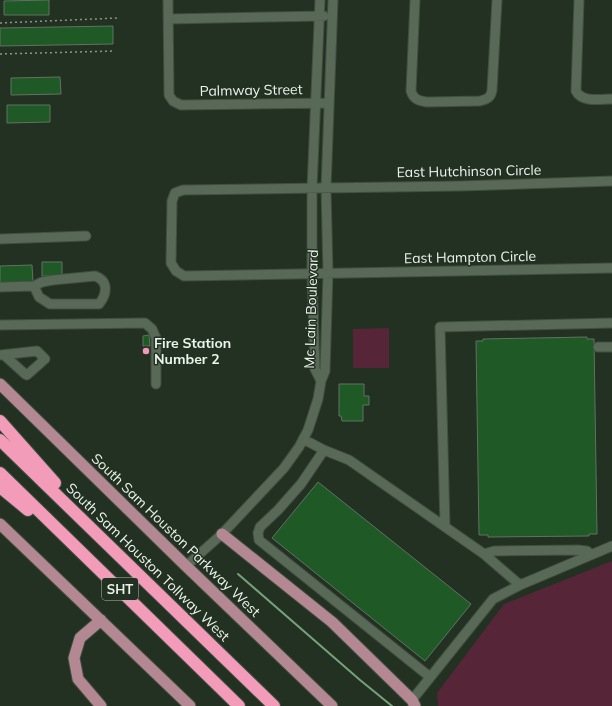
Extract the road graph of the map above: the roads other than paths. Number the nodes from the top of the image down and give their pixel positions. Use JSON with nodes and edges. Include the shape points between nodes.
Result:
{"nodes":[{"id":1,"x":168,"y":0,"type":"edge"},
{"id":2,"x":320,"y":0,"type":"edge"},
{"id":3,"x":333,"y":0,"type":"edge"},
{"id":4,"x":415,"y":0,"type":"edge"},
{"id":5,"x":497,"y":0,"type":"edge"},
{"id":6,"x":579,"y":0,"type":"edge"},
{"id":7,"x":319,"y":16,"type":"junction"},
{"id":8,"x":332,"y":16,"type":"junction"},
{"id":9,"x":168,"y":19,"type":"junction"},
{"id":10,"x":612,"y":99,"type":"edge"},
{"id":11,"x":315,"y":103,"type":"junction"},
{"id":12,"x":328,"y":103,"type":"junction"},
{"id":13,"x":612,"y":181,"type":"edge"},
{"id":14,"x":312,"y":188,"type":"junction"},
{"id":15,"x":326,"y":188,"type":"junction"},
{"id":16,"x":172,"y":225,"type":"joint"},
{"id":17,"x":86,"y":236,"type":"dead end"},
{"id":18,"x":0,"y":239,"type":"edge"},
{"id":19,"x":612,"y":268,"type":"edge"},
{"id":20,"x":328,"y":273,"type":"junction"},
{"id":21,"x":312,"y":274,"type":"junction"},
{"id":22,"x":34,"y":286,"type":"junction"},
{"id":23,"x":0,"y":288,"type":"edge"},
{"id":24,"x":612,"y":323,"type":"edge"},
{"id":25,"x":0,"y":325,"type":"edge"},
{"id":26,"x":314,"y":334,"type":"junction"},
{"id":27,"x":326,"y":334,"type":"junction"},
{"id":28,"x":598,"y":347,"type":"dead end"},
{"id":29,"x":612,"y":347,"type":"edge"},
{"id":30,"x":321,"y":381,"type":"junction"},
{"id":31,"x":0,"y":384,"type":"edge"},
{"id":32,"x":156,"y":384,"type":"dead end"},
{"id":33,"x":0,"y":421,"type":"edge"},
{"id":34,"x":303,"y":439,"type":"junction"},
{"id":35,"x":0,"y":440,"type":"edge"},
{"id":36,"x":324,"y":450,"type":"junction"},
{"id":37,"x":0,"y":473,"type":"edge"},
{"id":38,"x":0,"y":487,"type":"edge"},
{"id":39,"x":0,"y":524,"type":"edge"},
{"id":40,"x":445,"y":527,"type":"junction"},
{"id":41,"x":222,"y":534,"type":"junction"},
{"id":42,"x":110,"y":546,"type":"junction"},
{"id":43,"x":612,"y":546,"type":"edge"},
{"id":44,"x":484,"y":554,"type":"junction"},
{"id":45,"x":591,"y":555,"type":"junction"},
{"id":46,"x":186,"y":566,"type":"junction"},
{"id":47,"x":109,"y":578,"type":"junction"},
{"id":48,"x":520,"y":585,"type":"junction"},
{"id":49,"x":101,"y":620,"type":"junction"},
{"id":50,"x":430,"y":677,"type":"junction"},
{"id":51,"x":413,"y":703,"type":"edge"},
{"id":52,"x":101,"y":706,"type":"edge"},
{"id":53,"x":190,"y":706,"type":"edge"},
{"id":54,"x":239,"y":706,"type":"edge"},
{"id":55,"x":274,"y":706,"type":"edge"},
{"id":56,"x":332,"y":706,"type":"edge"}],
"edges":[{"from":1,"to":9,"type":"street"},
{"from":2,"to":7,"type":"street","name":"Mc Lain Boulevard"},
{"from":3,"to":8,"type":"street","name":"Mc Lain Boulevard"},
{"from":4,"to":5,"type":"street","via":[[410,88],[412,96],[422,102],[466,101],[487,99],[490,96]]},
{"from":6,"to":10,"type":"street","via":[[576,91],[586,99]]},
{"from":7,"to":8,"type":"street"},
{"from":7,"to":9,"type":"street"},
{"from":7,"to":11,"type":"street","name":"Mc Lain Boulevard"},
{"from":8,"to":12,"type":"street","name":"Mc Lain Boulevard"},
{"from":9,"to":11,"type":"street","name":"Palmway Street","via":[[169,95],[175,103]]},
{"from":11,"to":12,"type":"street","name":"Palmway Street"},
{"from":11,"to":14,"type":"street","name":"Mc Lain Boulevard"},
{"from":12,"to":15,"type":"street","name":"Mc Lain Boulevard"},
{"from":13,"to":15,"type":"street","name":"East Hutchinson Circle"},
{"from":14,"to":15,"type":"street","name":"East Hutchinson Circle"},
{"from":14,"to":16,"type":"street","name":"East Hutchinson Circle","via":[[183,190],[175,193],[172,201]]},
{"from":14,"to":21,"type":"street","name":"Mc Lain Boulevard"},
{"from":15,"to":20,"type":"street","name":"Mc Lain Boulevard"},
{"from":16,"to":21,"type":"street","name":"East Hampton Circle","via":[[171,263],[176,271],[184,276]]},
{"from":17,"to":18,"type":"street"},
{"from":19,"to":20,"type":"street","name":"East Hampton Circle"},
{"from":20,"to":21,"type":"street","name":"East Hampton Circle"},
{"from":20,"to":27,"type":"street","name":"Mc Lain Boulevard"},
{"from":21,"to":26,"type":"street","name":"Mc Lain Boulevard"},
{"from":22,"to":22,"type":"street","via":[[53,280],[95,276],[105,283],[106,291],[99,304],[50,304],[38,297]]},
{"from":22,"to":23,"type":"street"},
{"from":24,"to":40,"type":"street","via":[[440,327]]},
{"from":25,"to":32,"type":"street","via":[[145,323],[152,329],[156,338]]},
{"from":26,"to":27,"type":"street"},
{"from":26,"to":30,"type":"street","name":"Mc Lain Boulevard","via":[[315,369]]},
{"from":27,"to":30,"type":"street","name":"Mc Lain Boulevard","via":[[325,371]]},
{"from":28,"to":29,"type":"street"},
{"from":30,"to":34,"type":"street","via":[[314,413]]},
{"from":31,"to":46,"type":"main road","name":"South Sam Houston Parkway West"},
{"from":33,"to":42,"type":"highway"},
{"from":34,"to":36,"type":"street"},
{"from":34,"to":41,"type":"street","via":[[284,468]]},
{"from":35,"to":42,"type":"highway","name":"South Sam Houston Tollway West","number":"SHT"},
{"from":36,"to":40,"type":"street","via":[[349,460]]},
{"from":36,"to":50,"type":"street","via":[[301,484],[260,527],[259,540]]},
{"from":37,"to":47,"type":"highway","number":"SHT"},
{"from":38,"to":47,"type":"highway"},
{"from":39,"to":49,"type":"main road"},
{"from":40,"to":44,"type":"street"},
{"from":41,"to":46,"type":"street"},
{"from":41,"to":51,"type":"main road","via":[[332,622]]},
{"from":42,"to":55,"type":"highway","name":"South Sam Houston Tollway West","number":"SHT"},
{"from":43,"to":45,"type":"street"},
{"from":44,"to":45,"type":"street","via":[[494,551],[578,550],[587,551]]},
{"from":44,"to":48,"type":"street"},
{"from":45,"to":48,"type":"street"},
{"from":46,"to":56,"type":"main road","name":"South Sam Houston Parkway West"},
{"from":47,"to":54,"type":"highway","number":"SHT"},
{"from":48,"to":50,"type":"street","via":[[493,598]]},
{"from":49,"to":52,"type":"main road","via":[[80,638],[74,658],[78,679]]},
{"from":49,"to":53,"type":"main road"},
{"from":50,"to":51,"type":"street"}]}
